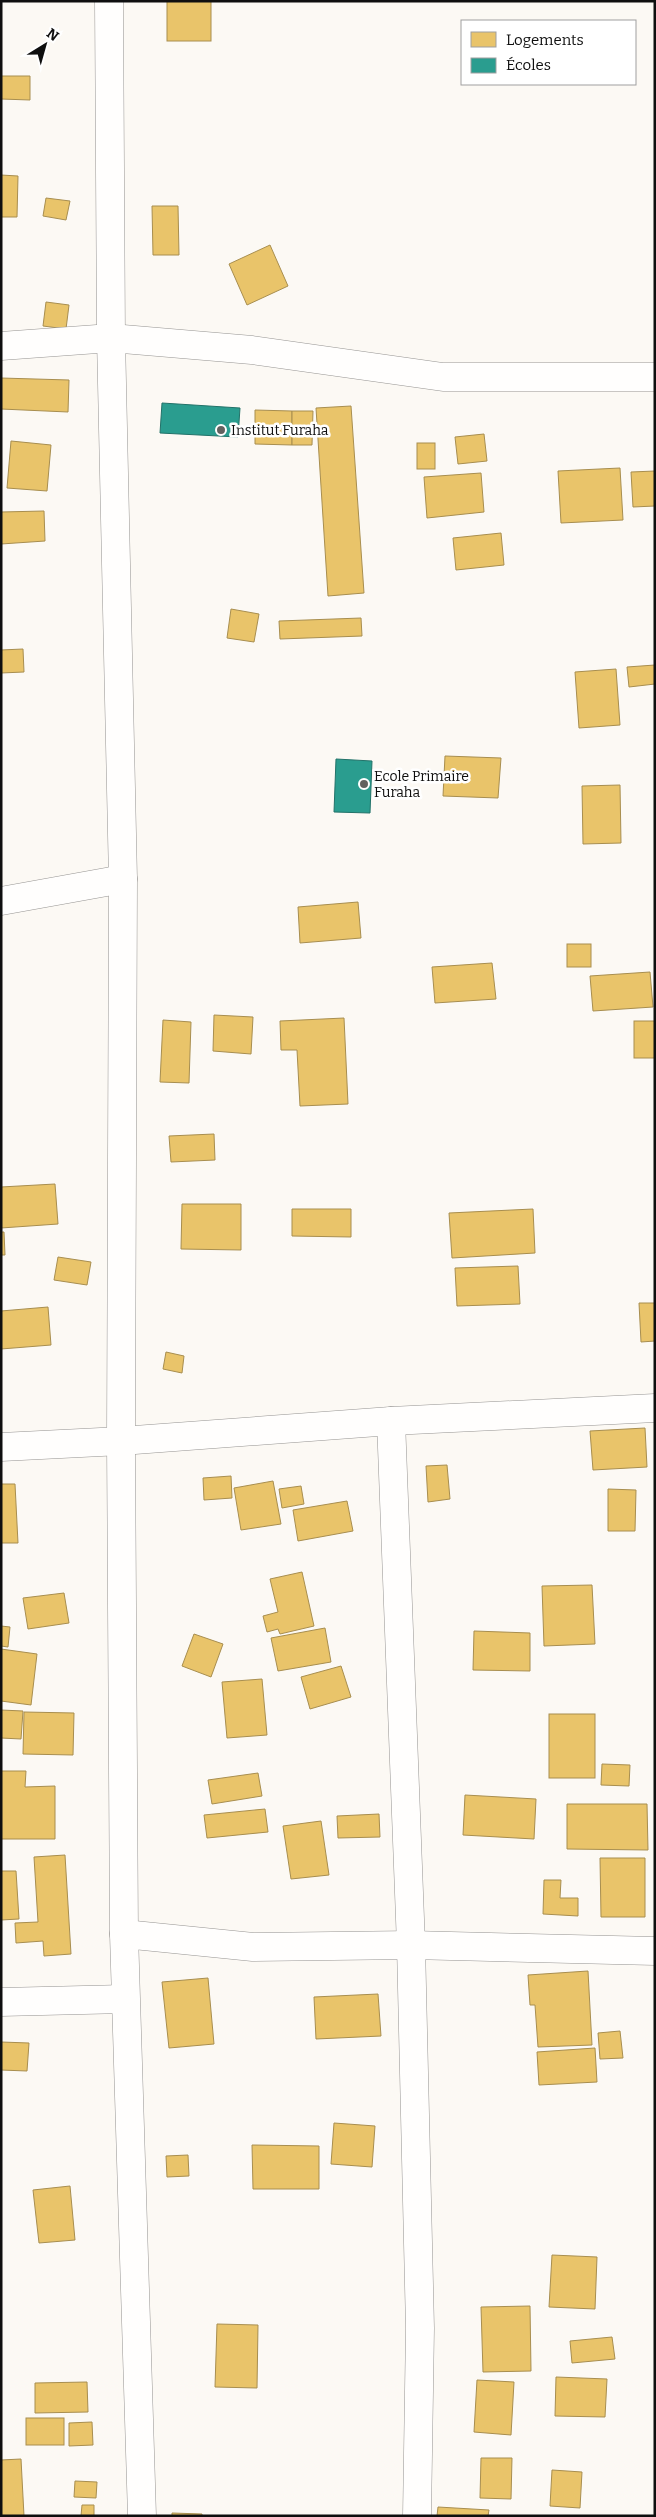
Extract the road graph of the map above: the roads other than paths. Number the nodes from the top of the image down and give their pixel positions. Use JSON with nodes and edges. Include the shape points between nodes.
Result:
{"nodes":[{"id":1,"x":109,"y":1,"type":"edge"},
{"id":2,"x":111,"y":338,"type":"junction"},
{"id":3,"x":1,"y":346,"type":"edge"},
{"id":4,"x":655,"y":377,"type":"edge"},
{"id":5,"x":123,"y":879,"type":"junction"},
{"id":6,"x":1,"y":901,"type":"edge"},
{"id":7,"x":655,"y":1408,"type":"edge"},
{"id":8,"x":391,"y":1421,"type":"junction"},
{"id":9,"x":121,"y":1441,"type":"junction"},
{"id":10,"x":1,"y":1447,"type":"edge"},
{"id":11,"x":124,"y":1934,"type":"junction"},
{"id":12,"x":411,"y":1945,"type":"junction"},
{"id":13,"x":655,"y":1951,"type":"edge"},
{"id":14,"x":125,"y":1999,"type":"junction"},
{"id":15,"x":1,"y":2002,"type":"edge"},
{"id":16,"x":142,"y":2516,"type":"edge"},
{"id":17,"x":417,"y":2516,"type":"edge"}],
"edges":[{"from":1,"to":2,"type":"street"},
{"from":2,"to":3,"type":"street"},
{"from":2,"to":4,"type":"street","via":[[252,350],[443,377]]},
{"from":2,"to":5,"type":"street"},
{"from":5,"to":6,"type":"street"},
{"from":5,"to":9,"type":"street"},
{"from":7,"to":8,"type":"street"},
{"from":8,"to":9,"type":"street"},
{"from":8,"to":12,"type":"street"},
{"from":9,"to":10,"type":"street"},
{"from":9,"to":11,"type":"street"},
{"from":11,"to":12,"type":"street","via":[[253,1947]]},
{"from":11,"to":14,"type":"street"},
{"from":12,"to":13,"type":"street"},
{"from":12,"to":17,"type":"street","via":[[420,2328]]},
{"from":14,"to":15,"type":"street"},
{"from":14,"to":16,"type":"street"}]}
